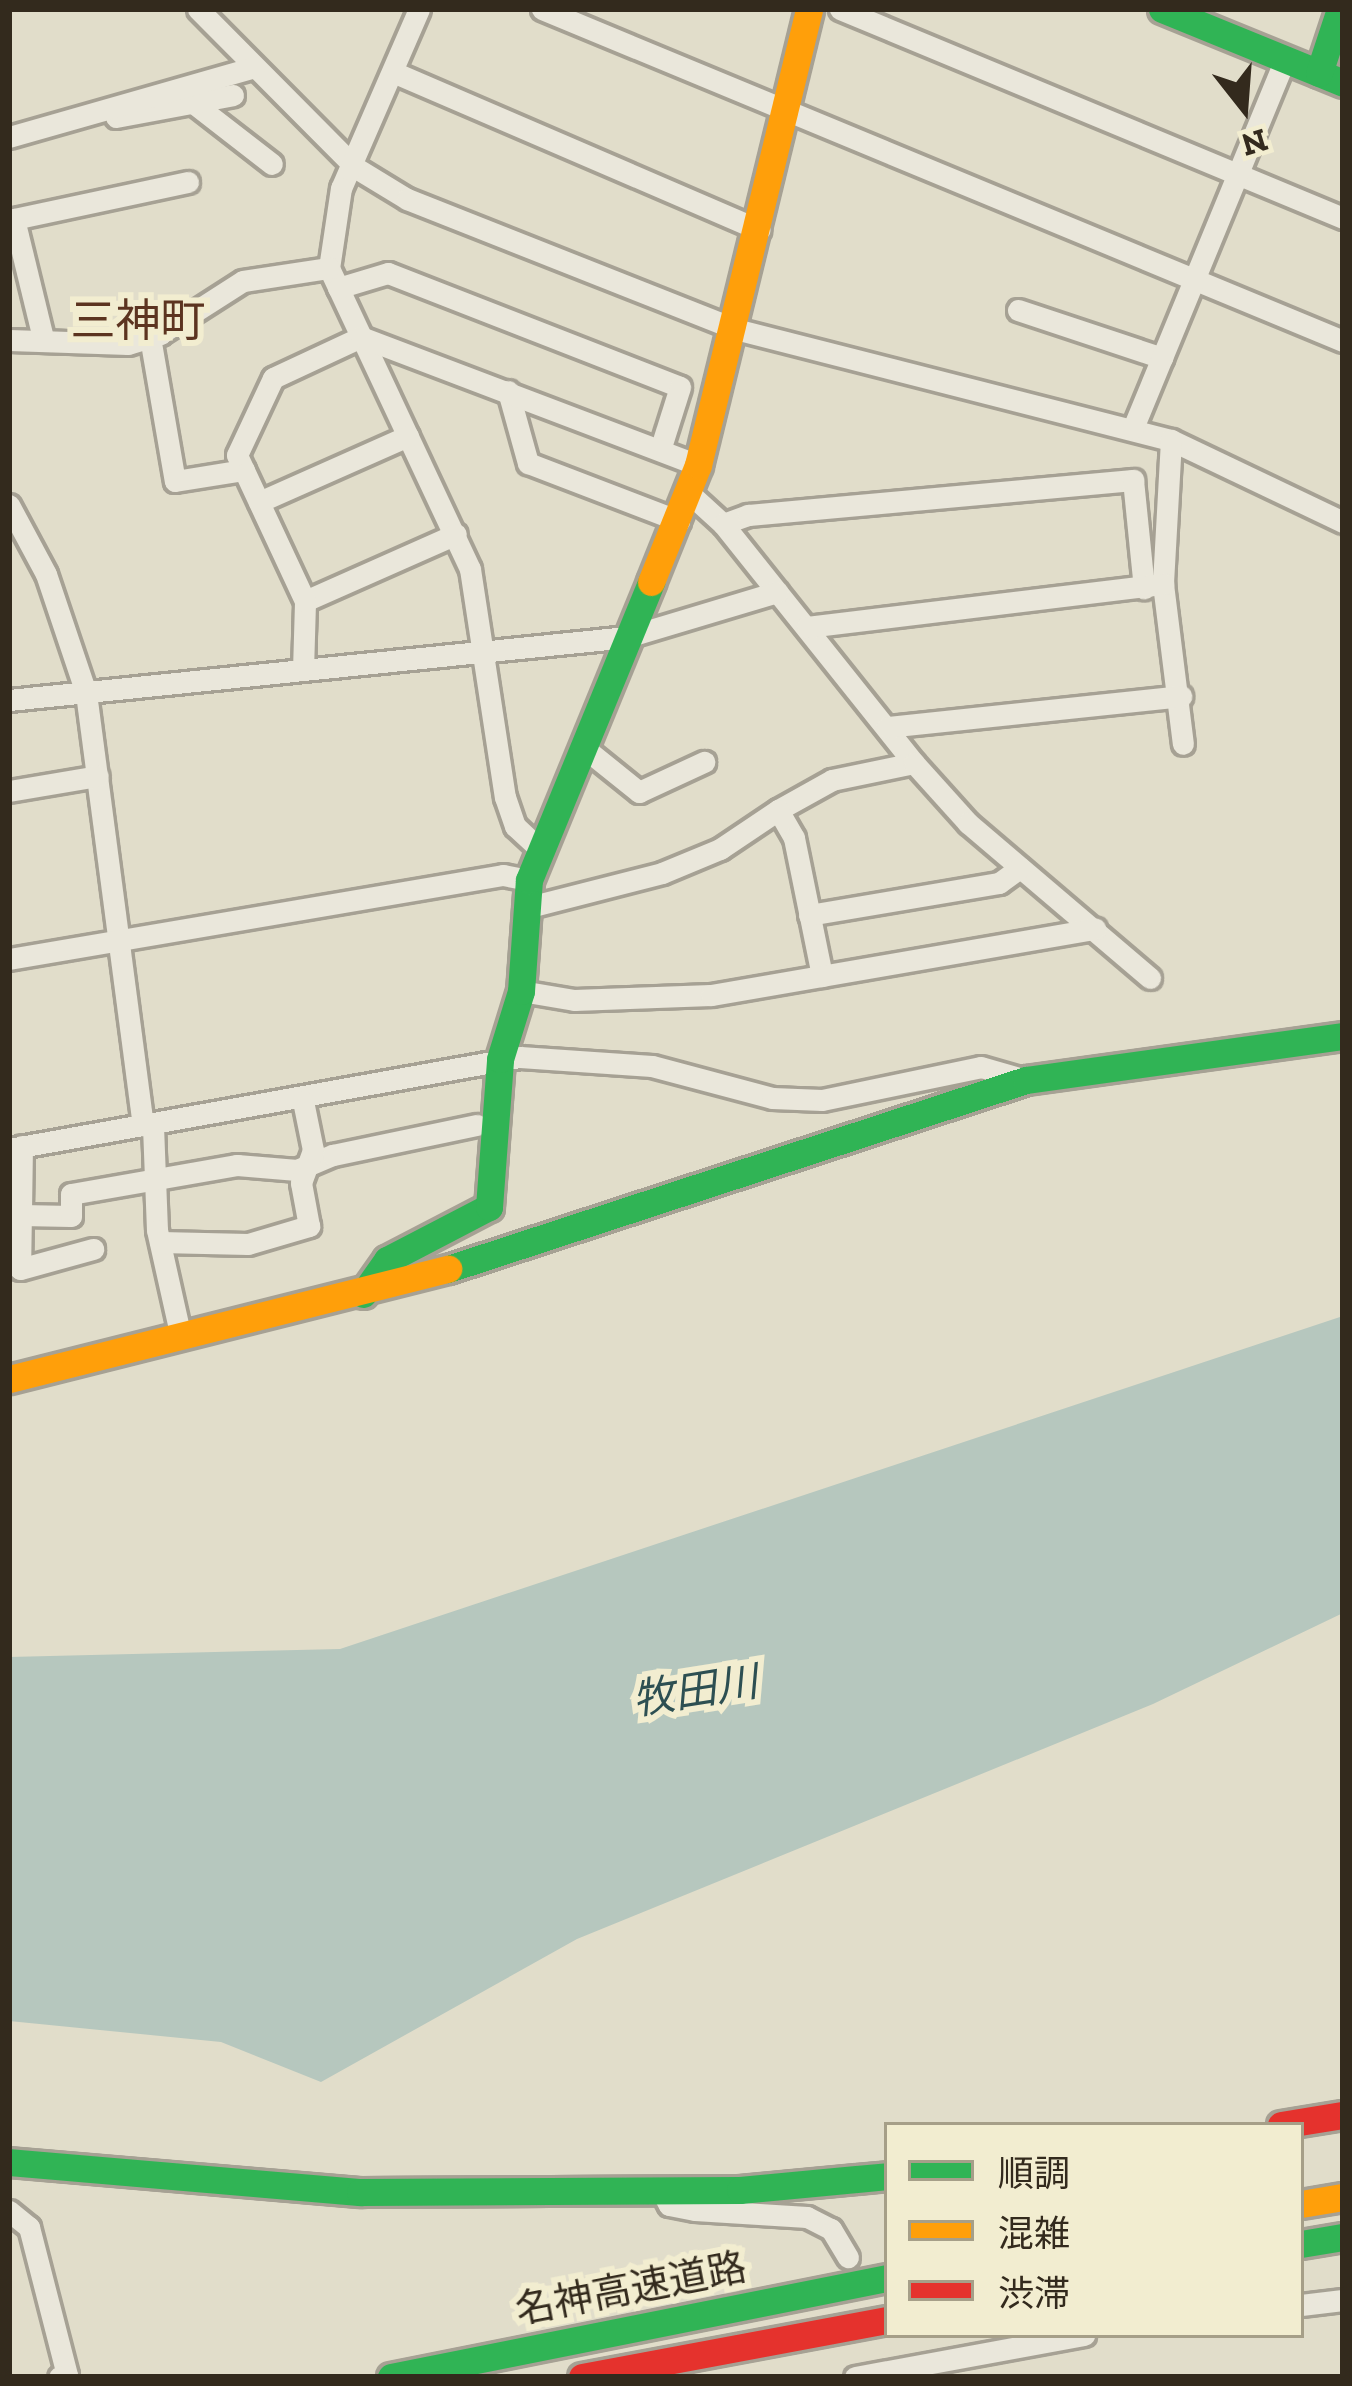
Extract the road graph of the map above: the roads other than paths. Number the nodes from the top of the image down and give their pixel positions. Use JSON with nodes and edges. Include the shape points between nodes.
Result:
{"nodes":[{"id":1,"x":198,"y":9,"type":"edge"},
{"id":2,"x":418,"y":9,"type":"edge"},
{"id":3,"x":542,"y":9,"type":"edge"},
{"id":4,"x":809,"y":9,"type":"edge"},
{"id":5,"x":840,"y":9,"type":"edge"},
{"id":6,"x":1162,"y":9,"type":"edge"},
{"id":7,"x":1340,"y":9,"type":"edge"},
{"id":8,"x":1285,"y":60,"type":"junction"},
{"id":9,"x":254,"y":67,"type":"junction"},
{"id":10,"x":393,"y":72,"type":"junction"},
{"id":11,"x":1331,"y":78,"type":"edge"},
{"id":12,"x":233,"y":95,"type":"dead end"},
{"id":13,"x":192,"y":102,"type":"junction"},
{"id":14,"x":102,"y":110,"type":"junction"},
{"id":15,"x":786,"y":113,"type":"junction"},
{"id":16,"x":9,"y":136,"type":"edge"},
{"id":17,"x":272,"y":164,"type":"dead end"},
{"id":18,"x":356,"y":168,"type":"junction"},
{"id":19,"x":1238,"y":175,"type":"junction"},
{"id":20,"x":188,"y":182,"type":"dead end"},
{"id":21,"x":1343,"y":218,"type":"edge"},
{"id":22,"x":12,"y":220,"type":"edge"},
{"id":23,"x":759,"y":230,"type":"junction"},
{"id":24,"x":333,"y":278,"type":"junction"},
{"id":25,"x":1194,"y":280,"type":"junction"},
{"id":26,"x":1018,"y":310,"type":"dead end"},
{"id":27,"x":735,"y":328,"type":"junction"},
{"id":28,"x":150,"y":337,"type":"junction"},
{"id":29,"x":361,"y":337,"type":"junction"},
{"id":30,"x":43,"y":338,"type":"junction"},
{"id":31,"x":9,"y":340,"type":"edge"},
{"id":32,"x":1343,"y":340,"type":"edge"},
{"id":33,"x":1162,"y":358,"type":"junction"},
{"id":34,"x":508,"y":391,"type":"junction"},
{"id":35,"x":1132,"y":428,"type":"junction"},
{"id":36,"x":408,"y":436,"type":"junction"},
{"id":37,"x":1171,"y":440,"type":"junction"},
{"id":38,"x":661,"y":447,"type":"junction"},
{"id":39,"x":698,"y":465,"type":"junction"},
{"id":40,"x":244,"y":470,"type":"junction"},
{"id":41,"x":688,"y":494,"type":"junction"},
{"id":42,"x":259,"y":502,"type":"junction"},
{"id":43,"x":9,"y":505,"type":"edge"},
{"id":44,"x":679,"y":521,"type":"junction"},
{"id":45,"x":1343,"y":522,"type":"edge"},
{"id":46,"x":723,"y":524,"type":"junction"},
{"id":47,"x":456,"y":534,"type":"junction"},
{"id":48,"x":1153,"y":586,"type":"junction"},
{"id":49,"x":777,"y":592,"type":"junction"},
{"id":50,"x":304,"y":601,"type":"junction"},
{"id":51,"x":807,"y":627,"type":"junction"},
{"id":52,"x":627,"y":637,"type":"junction"},
{"id":53,"x":481,"y":652,"type":"junction"},
{"id":54,"x":303,"y":670,"type":"junction"},
{"id":55,"x":86,"y":693,"type":"junction"},
{"id":56,"x":1181,"y":696,"type":"junction"},
{"id":57,"x":9,"y":700,"type":"edge"},
{"id":58,"x":887,"y":727,"type":"junction"},
{"id":59,"x":1183,"y":744,"type":"dead end"},
{"id":60,"x":583,"y":747,"type":"junction"},
{"id":61,"x":704,"y":762,"type":"dead end"},
{"id":62,"x":914,"y":764,"type":"junction"},
{"id":63,"x":98,"y":776,"type":"junction"},
{"id":64,"x":9,"y":791,"type":"edge"},
{"id":65,"x":778,"y":810,"type":"junction"},
{"id":66,"x":543,"y":852,"type":"junction"},
{"id":67,"x":1020,"y":868,"type":"junction"},
{"id":68,"x":531,"y":893,"type":"junction"},
{"id":69,"x":809,"y":915,"type":"junction"},
{"id":70,"x":1095,"y":929,"type":"junction"},
{"id":71,"x":120,"y":941,"type":"junction"},
{"id":72,"x":9,"y":959,"type":"edge"},
{"id":73,"x":822,"y":976,"type":"junction"},
{"id":74,"x":1150,"y":978,"type":"dead end"},
{"id":75,"x":521,"y":991,"type":"junction"},
{"id":76,"x":1343,"y":1016,"type":"edge"},
{"id":77,"x":1343,"y":1036,"type":"edge"},
{"id":78,"x":1304,"y":1039,"type":"junction"},
{"id":79,"x":500,"y":1059,"type":"junction"},
{"id":80,"x":1026,"y":1080,"type":"junction"},
{"id":81,"x":303,"y":1101,"type":"junction"},
{"id":82,"x":477,"y":1125,"type":"dead end"},
{"id":83,"x":148,"y":1126,"type":"junction"},
{"id":84,"x":16,"y":1148,"type":"edge"},
{"id":85,"x":309,"y":1165,"type":"junction"},
{"id":86,"x":156,"y":1178,"type":"junction"},
{"id":87,"x":21,"y":1215,"type":"junction"},
{"id":88,"x":160,"y":1242,"type":"junction"},
{"id":89,"x":93,"y":1250,"type":"dead end"},
{"id":90,"x":15,"y":1271,"type":"edge"},
{"id":91,"x":363,"y":1294,"type":"junction"},
{"id":92,"x":180,"y":1333,"type":"junction"},
{"id":93,"x":9,"y":1379,"type":"edge"},
{"id":94,"x":1343,"y":2114,"type":"edge"},
{"id":95,"x":1297,"y":2122,"type":"edge"},
{"id":96,"x":9,"y":2162,"type":"edge"},
{"id":97,"x":884,"y":2176,"type":"edge"},
{"id":98,"x":661,"y":2190,"type":"junction"},
{"id":99,"x":1343,"y":2197,"type":"edge"},
{"id":100,"x":1304,"y":2204,"type":"edge"},
{"id":101,"x":9,"y":2211,"type":"edge"},
{"id":102,"x":1343,"y":2237,"type":"edge"},
{"id":103,"x":1304,"y":2244,"type":"edge"},
{"id":104,"x":848,"y":2257,"type":"dead end"},
{"id":105,"x":884,"y":2279,"type":"edge"},
{"id":106,"x":1343,"y":2300,"type":"edge"},
{"id":107,"x":1304,"y":2305,"type":"edge"},
{"id":108,"x":884,"y":2330,"type":"edge"},
{"id":109,"x":887,"y":2338,"type":"edge"},
{"id":110,"x":1066,"y":2338,"type":"edge"},
{"id":111,"x":895,"y":2367,"type":"junction"},
{"id":112,"x":59,"y":2377,"type":"edge"},
{"id":113,"x":391,"y":2377,"type":"edge"},
{"id":114,"x":582,"y":2377,"type":"edge"},
{"id":115,"x":855,"y":2377,"type":"edge"},
{"id":116,"x":926,"y":2377,"type":"edge"}],
"edges":[{"from":1,"to":9,"type":"street"},
{"from":2,"to":10,"type":"street"},
{"from":3,"to":15,"type":"street"},
{"from":4,"to":15,"type":"main road"},
{"from":5,"to":19,"type":"street"},
{"from":6,"to":8,"type":"main road"},
{"from":7,"to":11,"type":"main road"},
{"from":8,"to":11,"type":"main road"},
{"from":8,"to":19,"type":"street"},
{"from":9,"to":14,"type":"street"},
{"from":9,"to":18,"type":"street"},
{"from":10,"to":18,"type":"street"},
{"from":10,"to":23,"type":"street"},
{"from":12,"to":13,"type":"street"},
{"from":13,"to":14,"type":"street","via":[[117,117]]},
{"from":13,"to":17,"type":"street"},
{"from":14,"to":16,"type":"street"},
{"from":15,"to":23,"type":"main road"},
{"from":15,"to":25,"type":"street"},
{"from":18,"to":24,"type":"street","via":[[341,188]]},
{"from":18,"to":27,"type":"street","via":[[407,199]]},
{"from":19,"to":21,"type":"street"},
{"from":19,"to":25,"type":"street"},
{"from":20,"to":22,"type":"street"},
{"from":22,"to":30,"type":"street"},
{"from":23,"to":27,"type":"main road"},
{"from":24,"to":28,"type":"street","via":[[243,280]]},
{"from":24,"to":29,"type":"street"},
{"from":24,"to":38,"type":"street","via":[[388,273],[680,387]]},
{"from":25,"to":32,"type":"street"},
{"from":25,"to":33,"type":"street"},
{"from":26,"to":33,"type":"street"},
{"from":27,"to":35,"type":"street"},
{"from":27,"to":39,"type":"main road"},
{"from":28,"to":30,"type":"street","via":[[128,344]]},
{"from":28,"to":40,"type":"street","via":[[175,481]]},
{"from":29,"to":34,"type":"street"},
{"from":29,"to":36,"type":"street"},
{"from":29,"to":40,"type":"street","via":[[273,378],[237,455]]},
{"from":30,"to":31,"type":"street"},
{"from":33,"to":35,"type":"street"},
{"from":34,"to":38,"type":"street"},
{"from":34,"to":44,"type":"street","via":[[528,463]]},
{"from":35,"to":37,"type":"street"},
{"from":36,"to":42,"type":"street"},
{"from":36,"to":47,"type":"street"},
{"from":37,"to":45,"type":"street"},
{"from":37,"to":48,"type":"street"},
{"from":38,"to":39,"type":"street"},
{"from":39,"to":41,"type":"main road"},
{"from":40,"to":42,"type":"street"},
{"from":41,"to":44,"type":"main road"},
{"from":41,"to":46,"type":"street"},
{"from":42,"to":50,"type":"street"},
{"from":43,"to":55,"type":"street","via":[[46,574]]},
{"from":44,"to":52,"type":"main road"},
{"from":46,"to":48,"type":"street","via":[[748,515],[1133,480]]},
{"from":46,"to":49,"type":"street"},
{"from":47,"to":50,"type":"street"},
{"from":47,"to":53,"type":"street","via":[[470,569]]},
{"from":48,"to":51,"type":"street"},
{"from":48,"to":56,"type":"street"},
{"from":49,"to":51,"type":"street"},
{"from":49,"to":52,"type":"street"},
{"from":50,"to":54,"type":"street"},
{"from":51,"to":58,"type":"street"},
{"from":52,"to":53,"type":"street"},
{"from":52,"to":60,"type":"main road"},
{"from":53,"to":54,"type":"street"},
{"from":53,"to":66,"type":"street","via":[[505,797],[514,826]]},
{"from":54,"to":55,"type":"street"},
{"from":55,"to":57,"type":"street"},
{"from":55,"to":63,"type":"street"},
{"from":56,"to":58,"type":"street"},
{"from":56,"to":59,"type":"street"},
{"from":58,"to":62,"type":"street"},
{"from":60,"to":61,"type":"street","via":[[639,792]]},
{"from":60,"to":66,"type":"main road"},
{"from":62,"to":65,"type":"street","via":[[832,780]]},
{"from":62,"to":67,"type":"street"},
{"from":63,"to":64,"type":"street"},
{"from":63,"to":71,"type":"street"},
{"from":65,"to":68,"type":"street","via":[[720,849],[662,873]]},
{"from":65,"to":69,"type":"street","via":[[794,838]]},
{"from":66,"to":68,"type":"main road"},
{"from":67,"to":69,"type":"street","via":[[999,884]]},
{"from":67,"to":70,"type":"street"},
{"from":68,"to":71,"type":"street","via":[[503,875]]},
{"from":68,"to":75,"type":"main road"},
{"from":69,"to":73,"type":"street"},
{"from":70,"to":73,"type":"street"},
{"from":70,"to":74,"type":"street"},
{"from":71,"to":72,"type":"street"},
{"from":71,"to":83,"type":"street"},
{"from":73,"to":75,"type":"street","via":[[711,995],[574,1000]]},
{"from":75,"to":79,"type":"main road"},
{"from":76,"to":78,"type":"street"},
{"from":77,"to":78,"type":"main road"},
{"from":78,"to":80,"type":"main road"},
{"from":79,"to":80,"type":"street","via":[[652,1066],[772,1098],[823,1100],[981,1067]]},
{"from":79,"to":81,"type":"street"},
{"from":79,"to":91,"type":"main road","via":[[489,1207],[387,1260]]},
{"from":80,"to":91,"type":"main road"},
{"from":81,"to":83,"type":"street"},
{"from":81,"to":85,"type":"street"},
{"from":82,"to":85,"type":"street"},
{"from":83,"to":84,"type":"street"},
{"from":83,"to":86,"type":"street"},
{"from":84,"to":87,"type":"street"},
{"from":85,"to":86,"type":"street"},
{"from":85,"to":88,"type":"street","via":[[301,1184],[309,1226],[248,1244]]},
{"from":86,"to":87,"type":"street","via":[[71,1194],[71,1216]]},
{"from":86,"to":88,"type":"street"},
{"from":87,"to":90,"type":"street"},
{"from":88,"to":92,"type":"street"},
{"from":89,"to":90,"type":"street"},
{"from":91,"to":92,"type":"main road"},
{"from":92,"to":93,"type":"main road"},
{"from":94,"to":95,"type":"main road"},
{"from":96,"to":98,"type":"main road","via":[[360,2192]]},
{"from":97,"to":98,"type":"main road"},
{"from":98,"to":104,"type":"street","via":[[669,2205],[695,2210],[807,2217],[831,2229]]},
{"from":99,"to":100,"type":"main road"},
{"from":101,"to":112,"type":"street","via":[[29,2227],[68,2374]]},
{"from":102,"to":103,"type":"main road"},
{"from":105,"to":113,"type":"main road","name":"名神高速道路"},
{"from":106,"to":107,"type":"street"},
{"from":108,"to":114,"type":"main road","name":"名神高速道路"},
{"from":109,"to":111,"type":"street"},
{"from":110,"to":111,"type":"street"},
{"from":111,"to":115,"type":"street"},
{"from":111,"to":116,"type":"street"}]}
